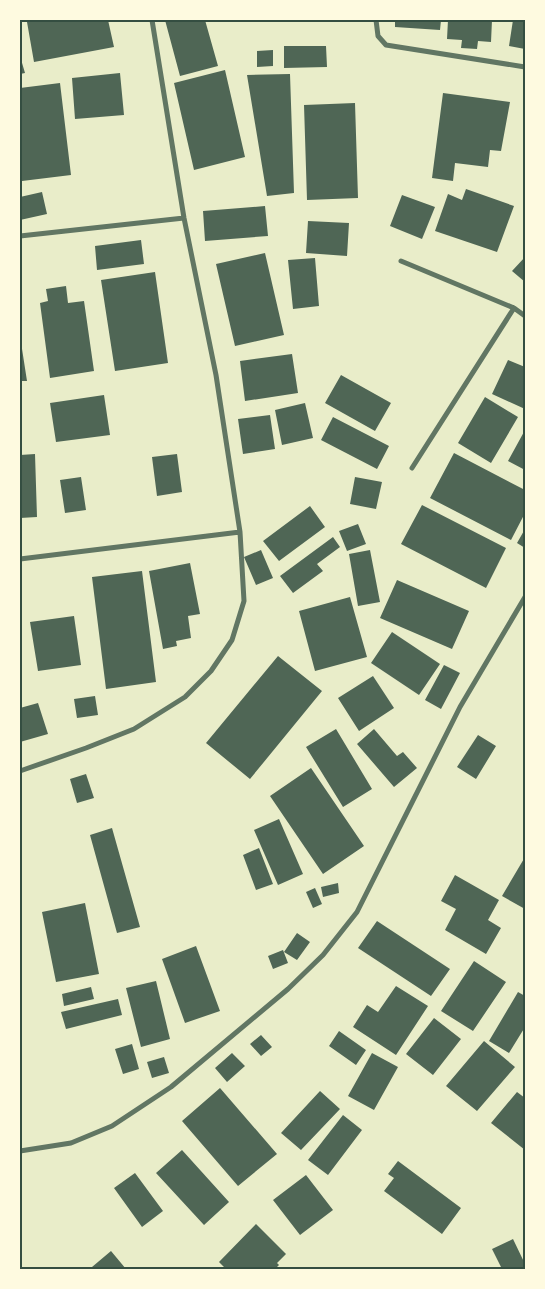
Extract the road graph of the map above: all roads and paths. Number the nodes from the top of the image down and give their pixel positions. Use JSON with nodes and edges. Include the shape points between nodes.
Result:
{"nodes":[{"id":1,"x":152,"y":20,"type":"edge"},
{"id":2,"x":376,"y":20,"type":"edge"},
{"id":3,"x":525,"y":67,"type":"edge"},
{"id":4,"x":184,"y":218,"type":"junction"},
{"id":5,"x":20,"y":236,"type":"edge"},
{"id":6,"x":401,"y":261,"type":"dead end"},
{"id":7,"x":514,"y":308,"type":"junction"},
{"id":8,"x":525,"y":316,"type":"edge"},
{"id":9,"x":412,"y":468,"type":"dead end"},
{"id":10,"x":240,"y":532,"type":"junction"},
{"id":11,"x":20,"y":560,"type":"edge"},
{"id":12,"x":525,"y":597,"type":"edge"},
{"id":13,"x":20,"y":771,"type":"edge"},
{"id":14,"x":20,"y":1151,"type":"edge"}],
"edges":[{"from":1,"to":4,"type":"street"},
{"from":2,"to":3,"type":"street","via":[[378,36],[386,45]]},
{"from":4,"to":5,"type":"street"},
{"from":4,"to":10,"type":"street","via":[[216,375]]},
{"from":6,"to":7,"type":"street"},
{"from":7,"to":8,"type":"street"},
{"from":7,"to":9,"type":"street"},
{"from":10,"to":11,"type":"street"},
{"from":10,"to":13,"type":"street","via":[[244,601],[232,640],[212,671],[185,697],[134,729]]},
{"from":12,"to":14,"type":"street","via":[[460,707],[357,912],[324,956],[172,1087],[112,1126],[71,1143]]}]}
